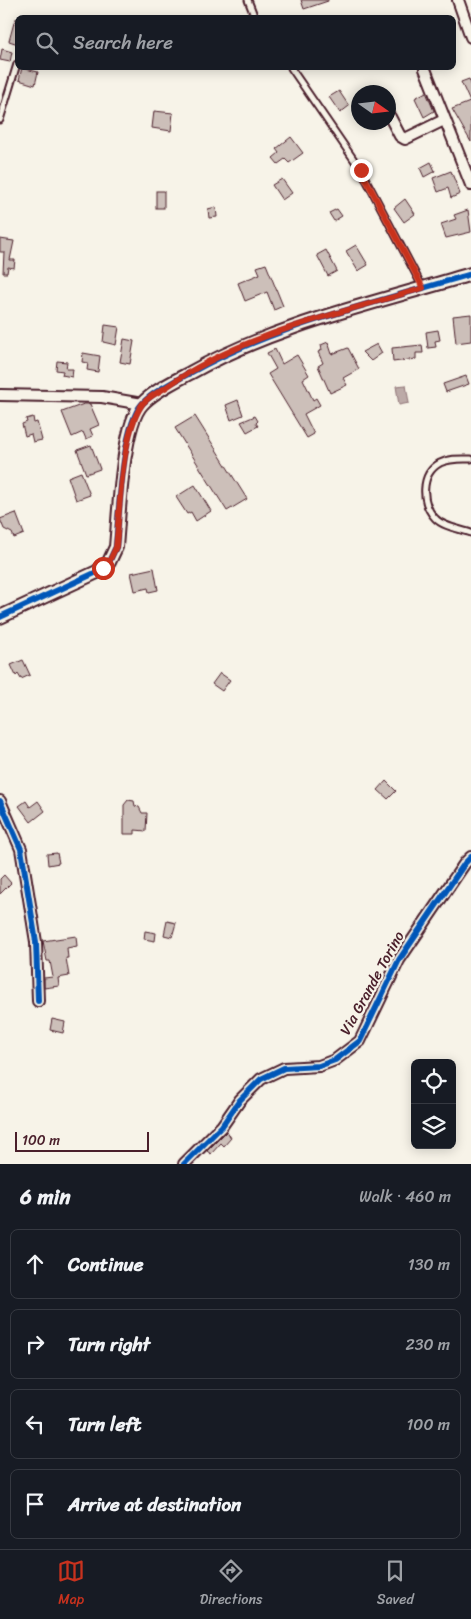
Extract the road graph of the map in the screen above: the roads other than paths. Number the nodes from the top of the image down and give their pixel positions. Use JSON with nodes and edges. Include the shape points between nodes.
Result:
{"nodes":[{"id":1,"x":248,"y":0,"type":"edge"},
{"id":2,"x":458,"y":0,"type":"edge"},
{"id":3,"x":254,"y":15,"type":"edge"},
{"id":4,"x":471,"y":37,"type":"edge"},
{"id":5,"x":15,"y":70,"type":"edge"},
{"id":6,"x":292,"y":70,"type":"edge"},
{"id":7,"x":425,"y":70,"type":"edge"},
{"id":8,"x":0,"y":120,"type":"edge"},
{"id":9,"x":444,"y":120,"type":"junction"},
{"id":10,"x":396,"y":128,"type":"edge"},
{"id":11,"x":471,"y":185,"type":"edge"},
{"id":12,"x":471,"y":274,"type":"edge"},
{"id":13,"x":423,"y":288,"type":"junction"},
{"id":14,"x":0,"y":395,"type":"edge"},
{"id":15,"x":142,"y":404,"type":"junction"},
{"id":16,"x":471,"y":459,"type":"edge"},
{"id":17,"x":471,"y":532,"type":"edge"},
{"id":18,"x":0,"y":617,"type":"edge"},
{"id":19,"x":0,"y":801,"type":"edge"},
{"id":20,"x":471,"y":857,"type":"edge"},
{"id":21,"x":38,"y":1001,"type":"dead end"},
{"id":22,"x":184,"y":1164,"type":"edge"}],
"edges":[{"from":1,"to":3,"type":"lane"},
{"from":2,"to":4,"type":"street"},
{"from":5,"to":8,"type":"lane"},
{"from":6,"to":13,"type":"lane","via":[[361,170]]},
{"from":7,"to":9,"type":"street"},
{"from":9,"to":10,"type":"street","via":[[405,139]]},
{"from":9,"to":11,"type":"street"},
{"from":12,"to":13,"type":"street"},
{"from":13,"to":15,"type":"street","via":[[263,336],[174,381]]},
{"from":14,"to":15,"type":"street","via":[[102,397]]},
{"from":15,"to":18,"type":"street","via":[[130,430],[116,547],[109,562],[98,572]]},
{"from":16,"to":17,"type":"lane","via":[[452,459],[439,464],[428,476],[424,493],[427,506],[436,519]]},
{"from":19,"to":21,"type":"street","via":[[22,855],[36,942]]},
{"from":20,"to":22,"type":"street","name":"Via Grande Torino","via":[[399,960],[360,1041],[335,1060],[319,1066],[284,1068],[261,1079],[240,1100],[222,1126]]}]}
